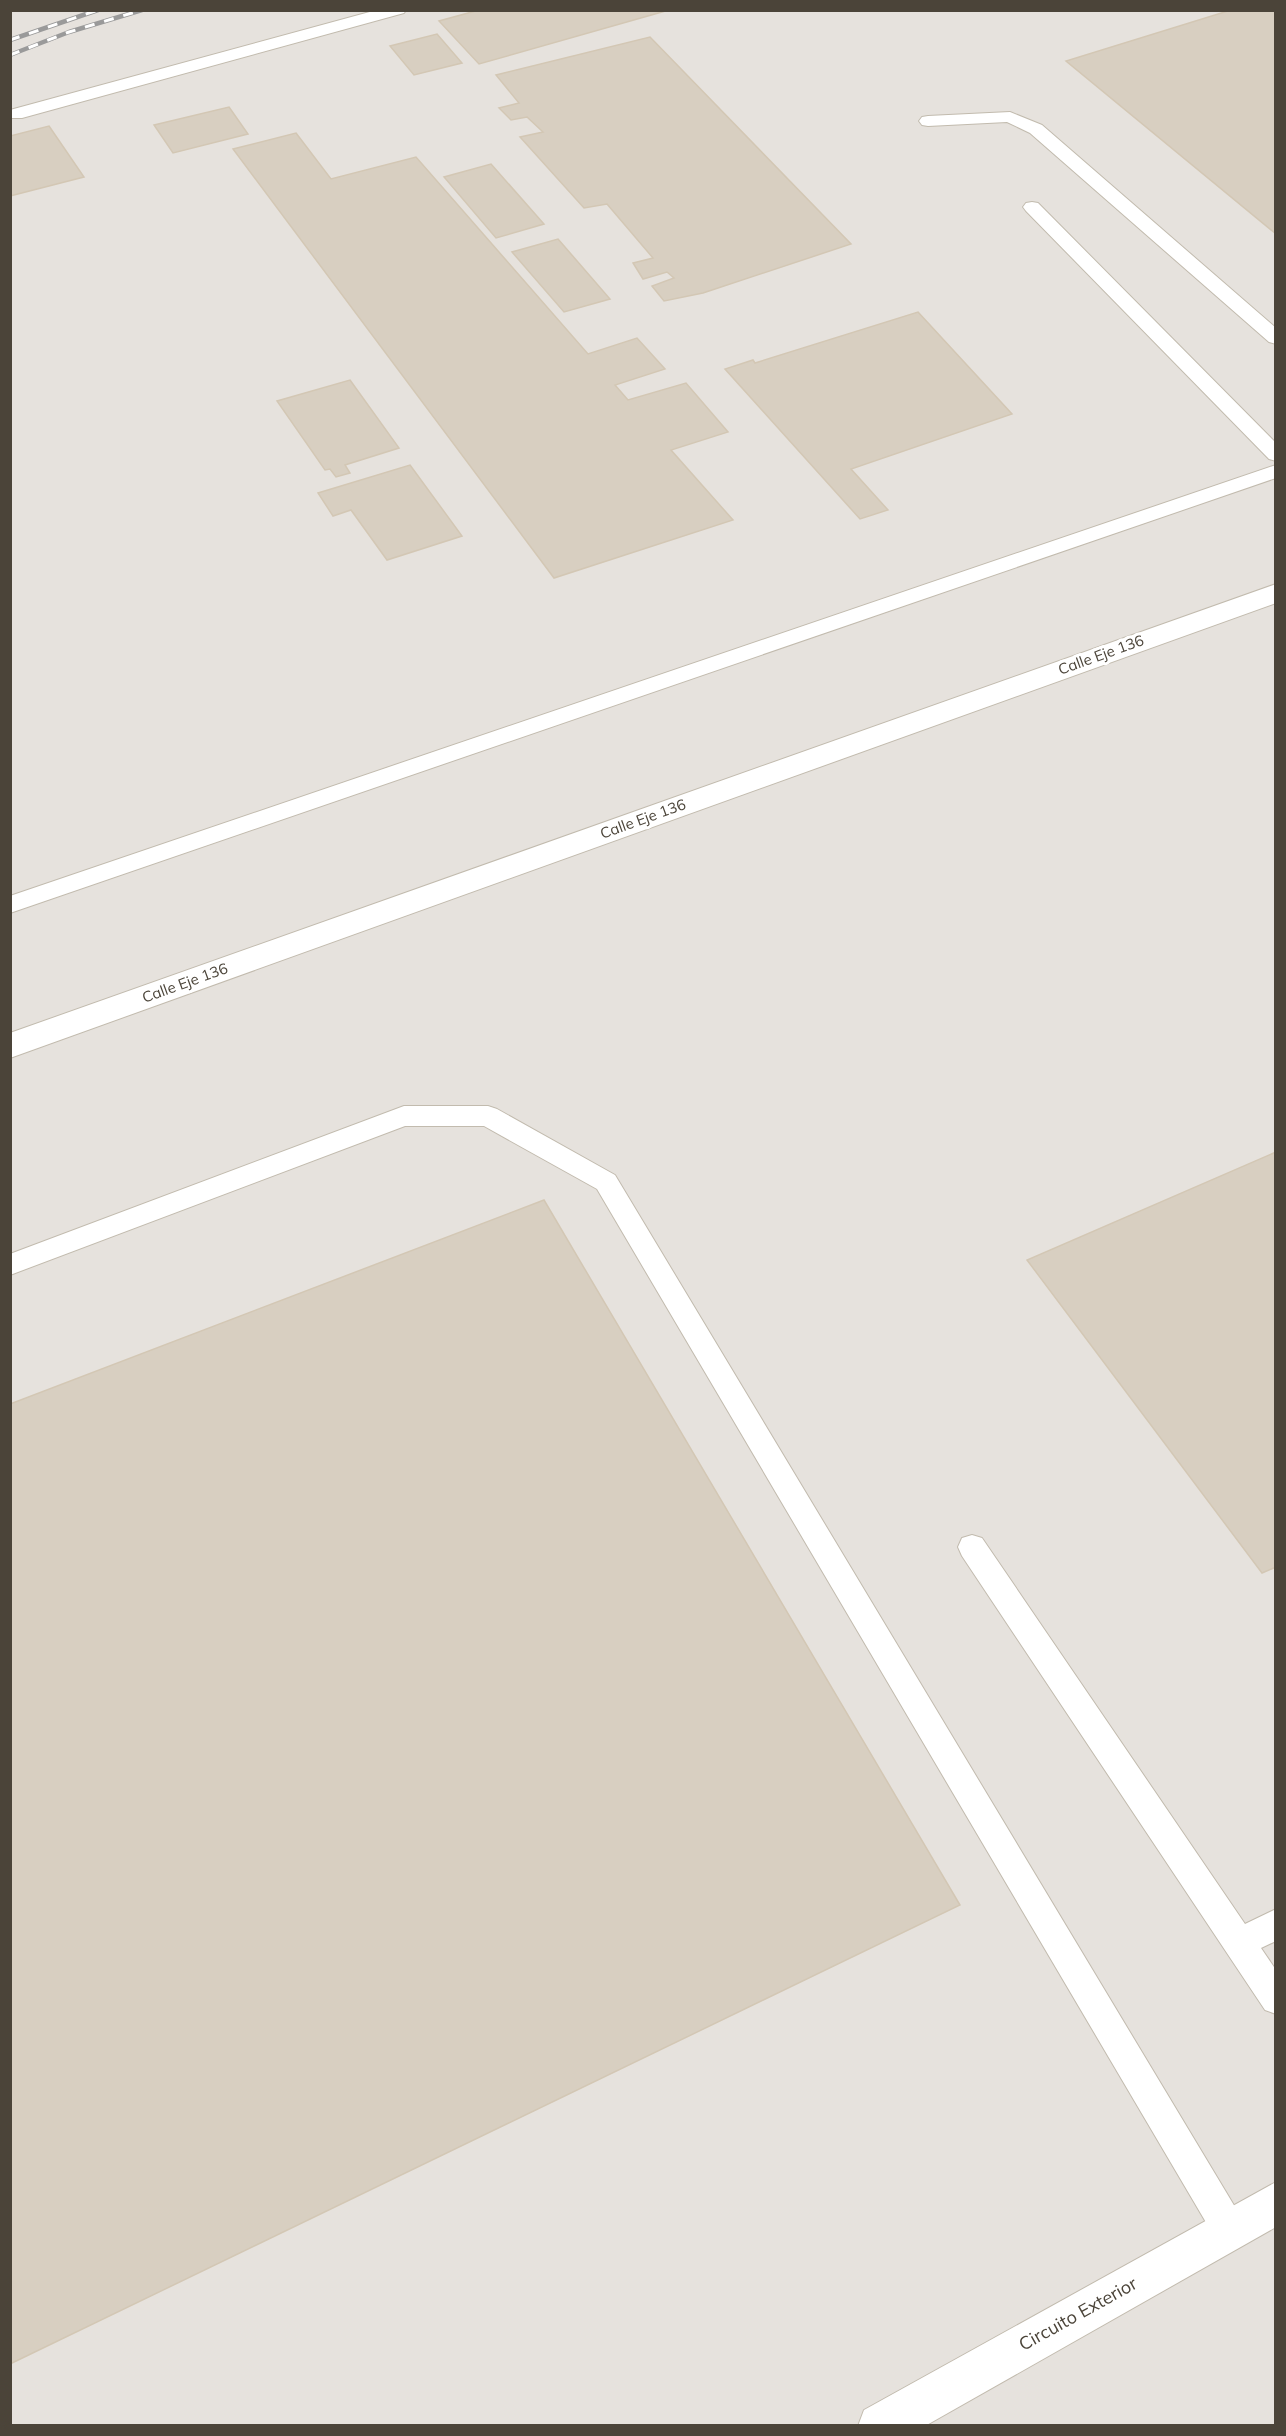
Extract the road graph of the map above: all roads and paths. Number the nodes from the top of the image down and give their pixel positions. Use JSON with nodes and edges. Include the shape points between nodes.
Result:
{"nodes":[{"id":1,"x":398,"y":10,"type":"edge"},
{"id":2,"x":16,"y":114,"type":"dead end"},
{"id":3,"x":928,"y":121,"type":"dead end"},
{"id":4,"x":1032,"y":207,"type":"dead end"},
{"id":5,"x":1275,"y":338,"type":"edge"},
{"id":6,"x":1275,"y":455,"type":"edge"},
{"id":7,"x":1275,"y":471,"type":"edge"},
{"id":8,"x":1275,"y":593,"type":"edge"},
{"id":9,"x":10,"y":905,"type":"edge"},
{"id":10,"x":10,"y":1046,"type":"edge"},
{"id":11,"x":10,"y":1265,"type":"edge"},
{"id":12,"x":972,"y":1547,"type":"dead end"},
{"id":13,"x":1275,"y":1924,"type":"edge"},
{"id":14,"x":1240,"y":1942,"type":"junction"},
{"id":15,"x":1275,"y":1999,"type":"edge"},
{"id":16,"x":1275,"y":2204,"type":"edge"},
{"id":17,"x":1229,"y":2229,"type":"junction"},
{"id":18,"x":880,"y":2426,"type":"edge"}],
"edges":[{"from":1,"to":2,"type":"lane"},
{"from":3,"to":5,"type":"lane","via":[[1010,117],[1036,129]]},
{"from":4,"to":6,"type":"lane"},
{"from":7,"to":9,"type":"lane"},
{"from":8,"to":10,"type":"street","name":"Calle Eje 136"},
{"from":11,"to":17,"type":"lane","via":[[404,1116],[489,1116],[606,1182]]},
{"from":12,"to":14,"type":"lane"},
{"from":13,"to":14,"type":"lane"},
{"from":14,"to":15,"type":"lane"},
{"from":16,"to":17,"type":"street","name":"Circuito Exterior"},
{"from":17,"to":18,"type":"street","name":"Circuito Exterior"}]}
